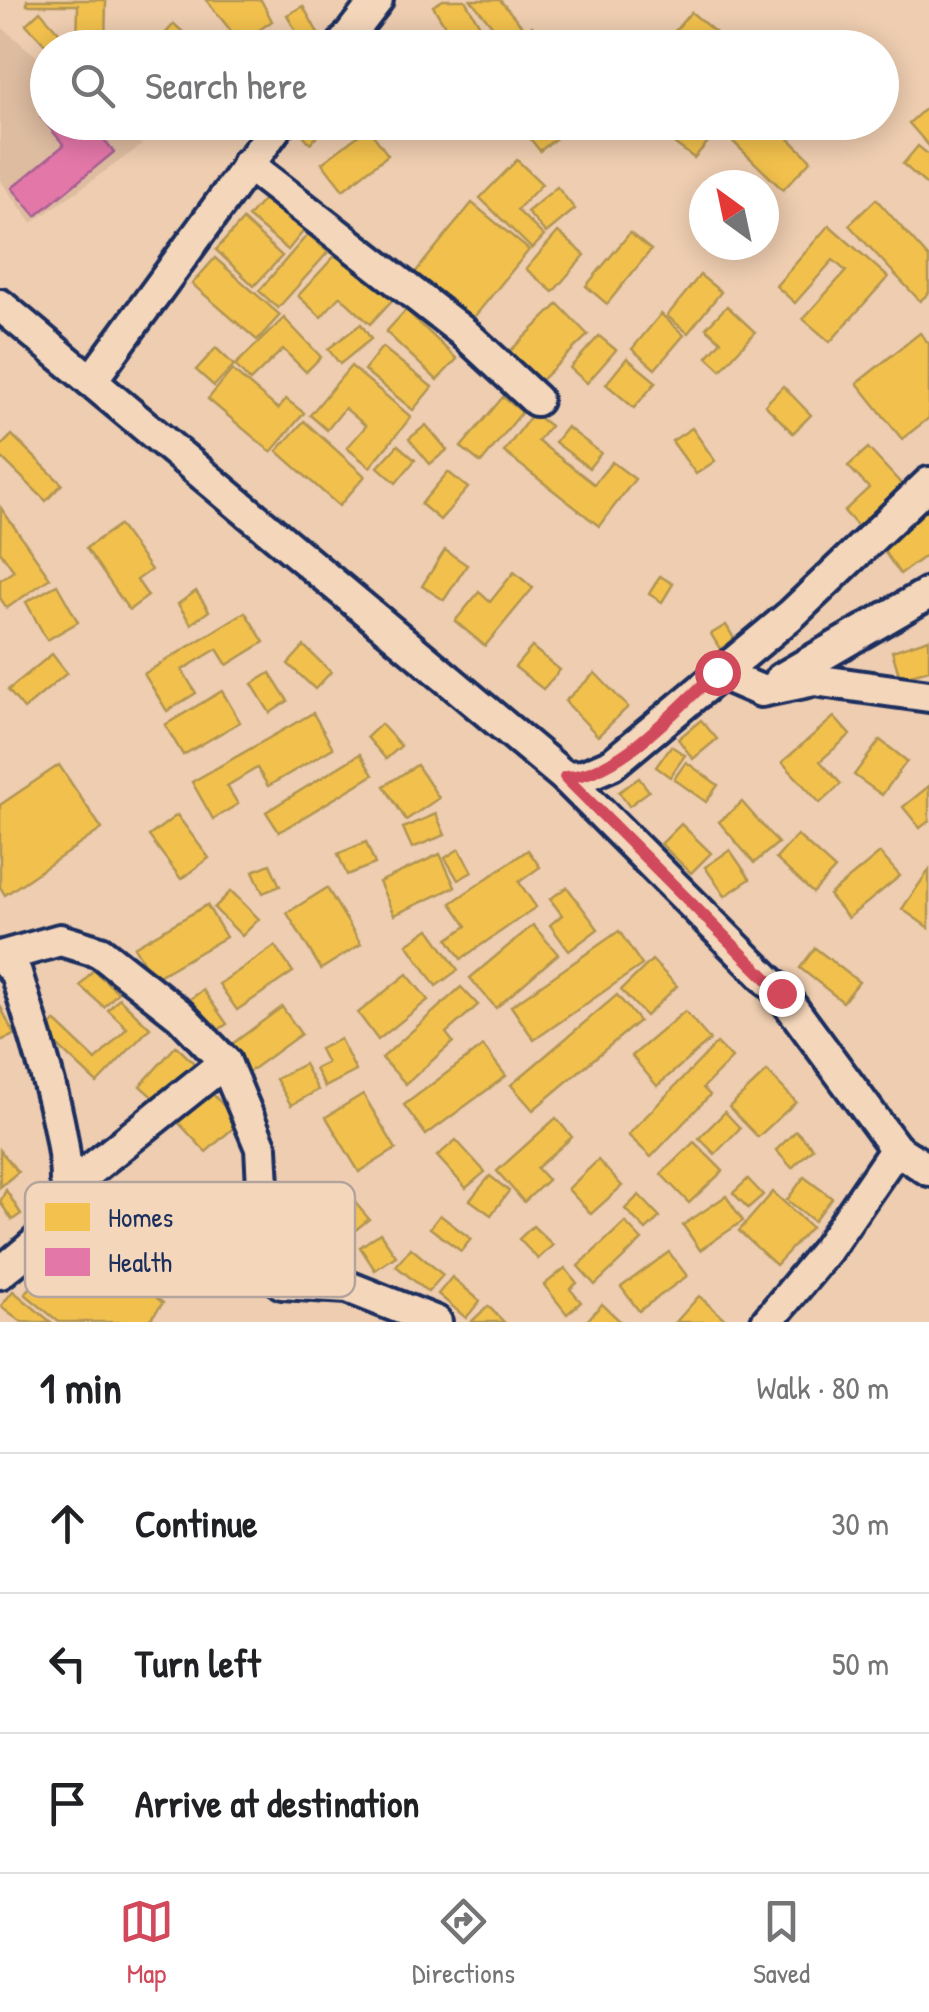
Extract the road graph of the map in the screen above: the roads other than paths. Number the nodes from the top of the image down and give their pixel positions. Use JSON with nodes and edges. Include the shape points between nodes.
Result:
{"nodes":[{"id":1,"x":377,"y":0,"type":"edge"},
{"id":2,"x":354,"y":30,"type":"edge"},
{"id":3,"x":266,"y":140,"type":"edge"},
{"id":4,"x":248,"y":164,"type":"junction"},
{"id":5,"x":0,"y":305,"type":"edge"},
{"id":6,"x":91,"y":381,"type":"junction"},
{"id":7,"x":536,"y":400,"type":"dead end"},
{"id":8,"x":929,"y":483,"type":"edge"},
{"id":9,"x":929,"y":593,"type":"edge"},
{"id":10,"x":717,"y":672,"type":"junction"},
{"id":11,"x":761,"y":691,"type":"junction"},
{"id":12,"x":929,"y":696,"type":"edge"},
{"id":13,"x":565,"y":777,"type":"junction"},
{"id":14,"x":1,"y":957,"type":"edge"},
{"id":15,"x":225,"y":1062,"type":"junction"},
{"id":16,"x":896,"y":1150,"type":"junction"},
{"id":17,"x":929,"y":1170,"type":"edge"},
{"id":18,"x":69,"y":1182,"type":"edge"},
{"id":19,"x":76,"y":1182,"type":"edge"},
{"id":20,"x":263,"y":1182,"type":"edge"},
{"id":21,"x":25,"y":1249,"type":"edge"},
{"id":22,"x":0,"y":1273,"type":"edge"},
{"id":23,"x":355,"y":1289,"type":"edge"},
{"id":24,"x":436,"y":1322,"type":"edge"},
{"id":25,"x":767,"y":1322,"type":"edge"}],
"edges":[{"from":1,"to":2,"type":"street"},
{"from":3,"to":4,"type":"street"},
{"from":4,"to":6,"type":"street"},
{"from":4,"to":7,"type":"street","via":[[463,332]]},
{"from":5,"to":6,"type":"street"},
{"from":6,"to":13,"type":"street"},
{"from":8,"to":10,"type":"street","via":[[792,614]]},
{"from":9,"to":11,"type":"street"},
{"from":10,"to":11,"type":"street"},
{"from":10,"to":13,"type":"street","via":[[612,764]]},
{"from":11,"to":12,"type":"street","via":[[814,680]]},
{"from":13,"to":16,"type":"street","via":[[781,993]]},
{"from":14,"to":15,"type":"street","via":[[60,940],[100,952],[180,1015]]},
{"from":14,"to":18,"type":"street","via":[[16,973]]},
{"from":15,"to":19,"type":"street"},
{"from":15,"to":20,"type":"street","via":[[261,1148]]},
{"from":16,"to":17,"type":"street"},
{"from":16,"to":25,"type":"street"},
{"from":21,"to":22,"type":"street"},
{"from":23,"to":24,"type":"street"}]}
